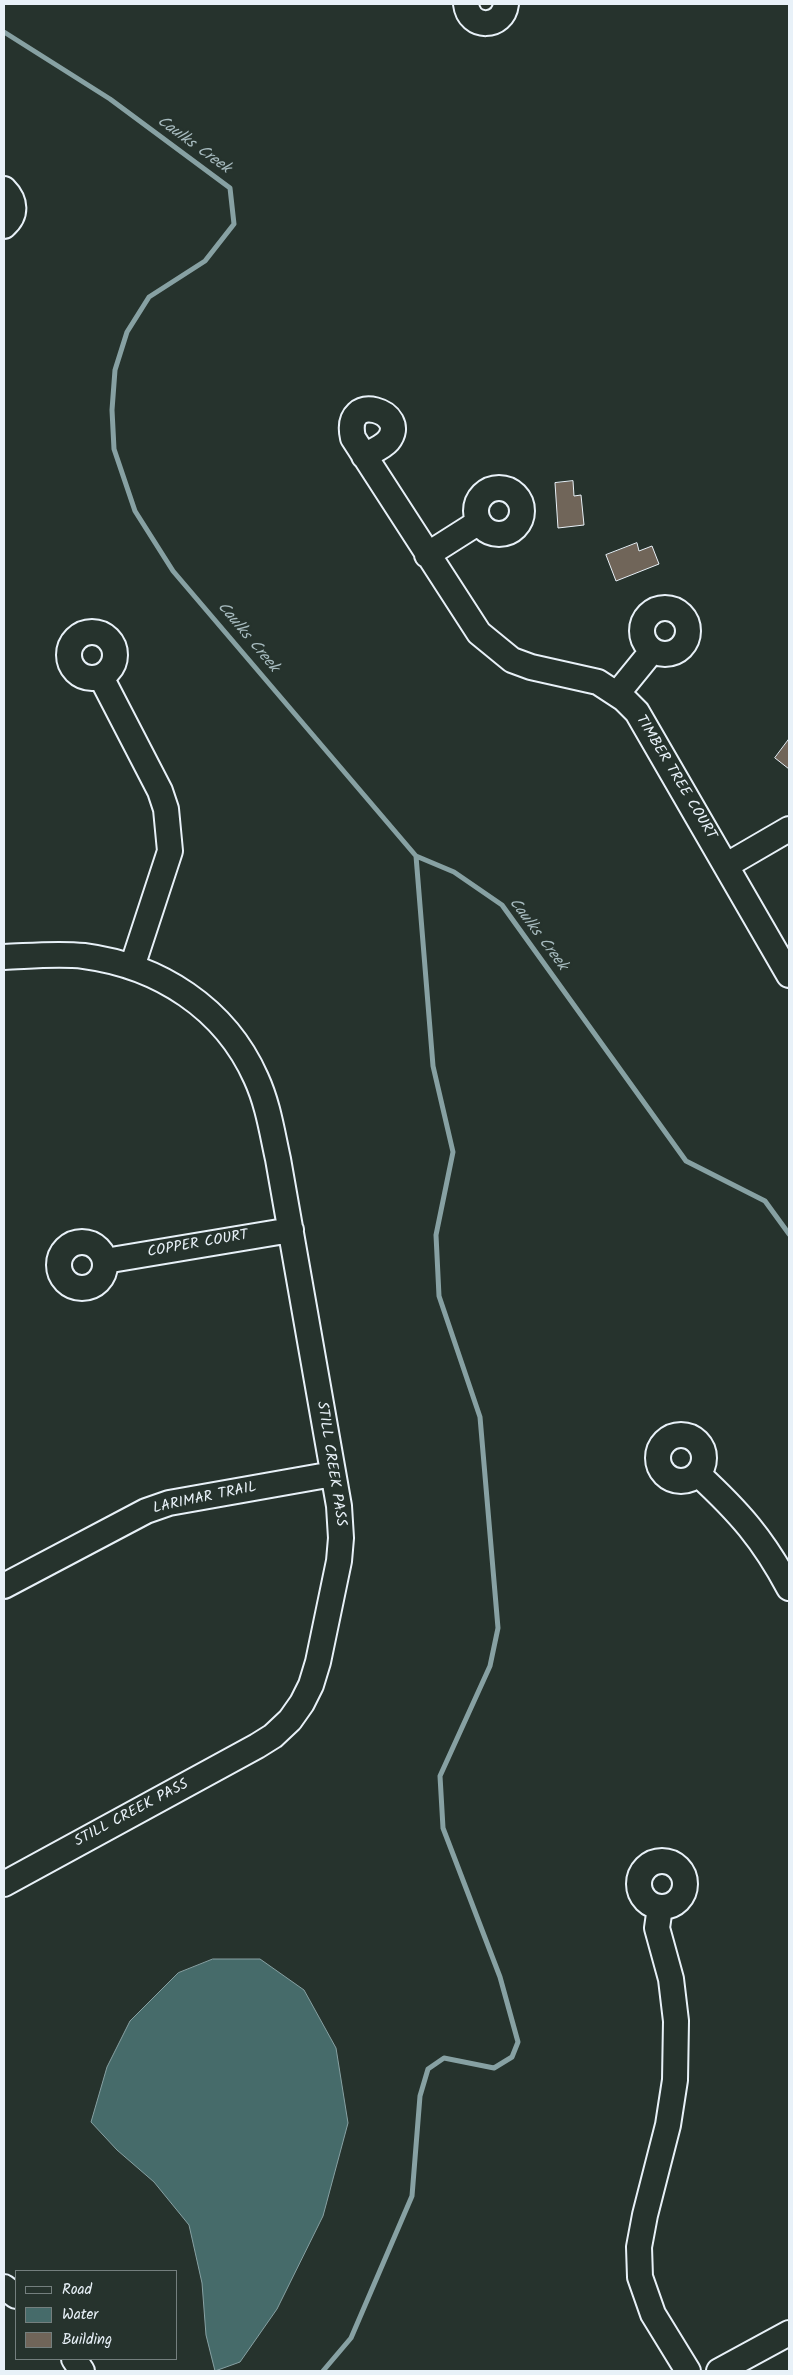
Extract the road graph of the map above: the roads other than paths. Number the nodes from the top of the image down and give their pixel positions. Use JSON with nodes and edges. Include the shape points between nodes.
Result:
{"nodes":[{"id":1,"x":466,"y":4,"type":"edge"},
{"id":2,"x":506,"y":4,"type":"edge"},
{"id":3,"x":4,"y":189,"type":"edge"},
{"id":4,"x":4,"y":226,"type":"edge"},
{"id":5,"x":364,"y":456,"type":"dead end"},
{"id":6,"x":478,"y":522,"type":"dead end"},
{"id":7,"x":427,"y":555,"type":"junction"},
{"id":8,"x":652,"y":651,"type":"dead end"},
{"id":9,"x":101,"y":677,"type":"dead end"},
{"id":10,"x":617,"y":694,"type":"junction"},
{"id":11,"x":789,"y":829,"type":"edge"},
{"id":12,"x":727,"y":865,"type":"junction"},
{"id":13,"x":4,"y":957,"type":"edge"},
{"id":14,"x":132,"y":967,"type":"junction"},
{"id":15,"x":789,"y":975,"type":"edge"},
{"id":16,"x":291,"y":1230,"type":"junction"},
{"id":17,"x":105,"y":1261,"type":"dead end"},
{"id":18,"x":333,"y":1474,"type":"junction"},
{"id":19,"x":699,"y":1474,"type":"dead end"},
{"id":20,"x":4,"y":1586,"type":"edge"},
{"id":21,"x":789,"y":1588,"type":"edge"},
{"id":22,"x":4,"y":1884,"type":"edge"},
{"id":23,"x":660,"y":1907,"type":"dead end"},
{"id":24,"x":4,"y":2287,"type":"edge"},
{"id":25,"x":15,"y":2295,"type":"edge"},
{"id":26,"x":789,"y":2333,"type":"edge"},
{"id":27,"x":75,"y":2360,"type":"edge"},
{"id":28,"x":82,"y":2371,"type":"edge"},
{"id":29,"x":688,"y":2371,"type":"edge"},
{"id":30,"x":719,"y":2371,"type":"edge"}],
"edges":[{"from":1,"to":2,"type":"street","via":[[474,20],[488,24],[500,18]]},
{"from":3,"to":4,"type":"street","via":[[12,199],[14,211],[12,219]]},
{"from":5,"to":7,"type":"street","name":"TIMBER TREE COURT"},
{"from":6,"to":7,"type":"street"},
{"from":7,"to":10,"type":"street","name":"TIMBER TREE COURT","via":[[478,634],[494,647],[512,660],[598,682]]},
{"from":8,"to":10,"type":"street"},
{"from":9,"to":14,"type":"street","via":[[160,791],[169,832],[170,851]]},
{"from":10,"to":12,"type":"street","name":"TIMBER TREE COURT","via":[[636,712]]},
{"from":11,"to":12,"type":"street"},
{"from":12,"to":15,"type":"street","name":"TIMBER TREE COURT"},
{"from":13,"to":14,"type":"street","name":"STILL CREEK PASS","via":[[82,956]]},
{"from":14,"to":16,"type":"street","name":"STILL CREEK PASS","via":[[155,975],[198,1001],[232,1037],[247,1059],[266,1106]]},
{"from":16,"to":17,"type":"street","name":"COPPER COURT"},
{"from":16,"to":18,"type":"street","name":"STILL CREEK PASS"},
{"from":18,"to":20,"type":"street","name":"LARIMAR TRAIL","via":[[170,1503],[146,1511]]},
{"from":18,"to":22,"type":"street","name":"STILL CREEK PASS","via":[[339,1506],[339,1561],[318,1662],[302,1703],[290,1720],[257,1746]]},
{"from":19,"to":21,"type":"street","via":[[749,1523]]},
{"from":23,"to":29,"type":"street","via":[[657,1928],[671,1979],[676,2021],[675,2080],[668,2125],[645,2214],[640,2277],[654,2314]]},
{"from":24,"to":25,"type":"street"},
{"from":26,"to":30,"type":"street"},
{"from":27,"to":28,"type":"street"}]}
